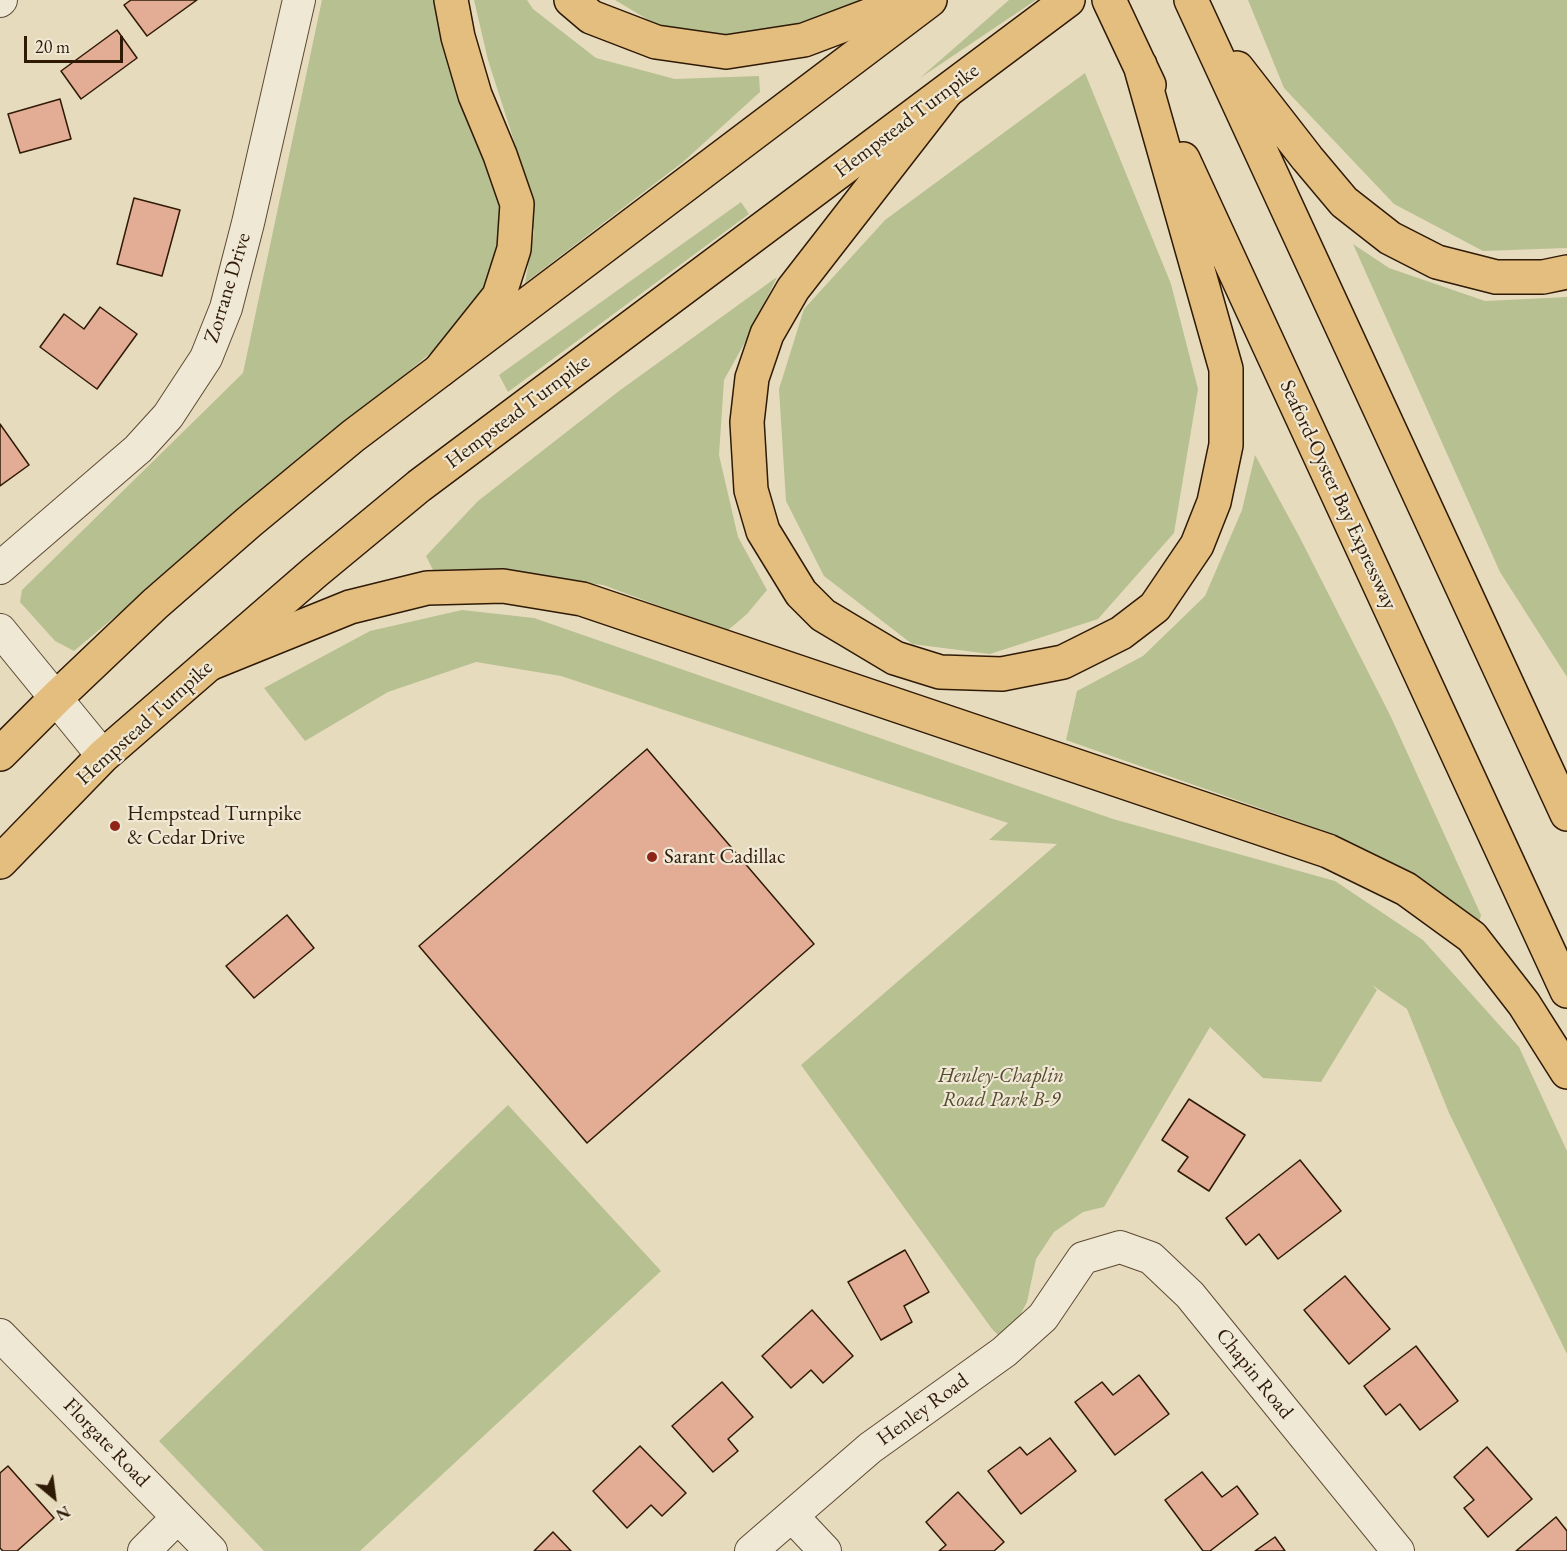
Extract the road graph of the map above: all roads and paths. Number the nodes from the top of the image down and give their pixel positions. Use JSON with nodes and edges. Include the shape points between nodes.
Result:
{"nodes":[{"id":1,"x":299,"y":0,"type":"edge"},
{"id":2,"x":451,"y":0,"type":"edge"},
{"id":3,"x":572,"y":0,"type":"edge"},
{"id":4,"x":910,"y":0,"type":"edge"},
{"id":5,"x":930,"y":0,"type":"edge"},
{"id":6,"x":1068,"y":0,"type":"edge"},
{"id":7,"x":1109,"y":0,"type":"edge"},
{"id":8,"x":1195,"y":10,"type":"edge"},
{"id":9,"x":1140,"y":65,"type":"junction"},
{"id":10,"x":946,"y":92,"type":"junction"},
{"id":11,"x":1567,"y":272,"type":"edge"},
{"id":12,"x":440,"y":370,"type":"junction"},
{"id":13,"x":0,"y":568,"type":"edge"},
{"id":14,"x":0,"y":630,"type":"edge"},
{"id":15,"x":209,"y":664,"type":"junction"},
{"id":16,"x":56,"y":698,"type":"junction"},
{"id":17,"x":0,"y":754,"type":"edge"},
{"id":18,"x":103,"y":756,"type":"junction"},
{"id":19,"x":1567,"y":814,"type":"edge"},
{"id":20,"x":0,"y":862,"type":"edge"},
{"id":21,"x":1567,"y":991,"type":"edge"},
{"id":22,"x":1567,"y":1072,"type":"edge"},
{"id":23,"x":1083,"y":1258,"type":"joint"},
{"id":24,"x":0,"y":1335,"type":"edge"},
{"id":25,"x":792,"y":1516,"type":"junction"},
{"id":26,"x":178,"y":1517,"type":"junction"},
{"id":27,"x":144,"y":1551,"type":"edge"},
{"id":28,"x":212,"y":1551,"type":"edge"},
{"id":29,"x":751,"y":1551,"type":"edge"},
{"id":30,"x":825,"y":1551,"type":"edge"},
{"id":31,"x":1398,"y":1551,"type":"edge"}],
"edges":[{"from":1,"to":13,"type":"street","name":"Zorrane Drive","via":[[243,244],[226,308],[206,358],[168,416],[138,449]]},
{"from":2,"to":12,"type":"main road","via":[[475,94],[517,204],[514,249],[499,296]]},
{"from":3,"to":4,"type":"main road","via":[[591,17],[656,42],[726,52],[804,40]]},
{"from":5,"to":12,"type":"main road"},
{"from":6,"to":10,"type":"main road","name":"Hempstead Turnpike"},
{"from":7,"to":9,"type":"main road","name":"Seaford-Oyster Bay Expressway"},
{"from":8,"to":11,"type":"main road","via":[[1344,202],[1389,238],[1437,262],[1496,277],[1543,277]]},
{"from":8,"to":19,"type":"main road"},
{"from":9,"to":10,"type":"main road","via":[[1226,369],[1226,445],[1214,502],[1197,545],[1155,607],[1121,633],[1063,662],[1002,674],[940,672],[895,658],[823,615],[801,593],[763,531],[751,490],[747,422],[752,378],[767,334],[793,289]]},
{"from":9,"to":21,"type":"main road","name":"Seaford-Oyster Bay Expressway"},
{"from":10,"to":15,"type":"main road","name":"Hempstead Turnpike","via":[[419,486]]},
{"from":12,"to":16,"type":"main road","via":[[249,522]]},
{"from":14,"to":16,"type":"street"},
{"from":15,"to":18,"type":"main road","name":"Hempstead Turnpike"},
{"from":15,"to":22,"type":"main road","via":[[350,607],[426,588],[503,586],[582,598],[1328,851],[1406,889],[1472,937],[1524,1004]]},
{"from":16,"to":17,"type":"main road"},
{"from":16,"to":18,"type":"street"},
{"from":18,"to":20,"type":"main road","name":"Hempstead Turnpike"},
{"from":23,"to":25,"type":"street","name":"Henley Road","via":[[1043,1317],[1004,1352],[870,1448]]},
{"from":23,"to":31,"type":"street","name":"Chapin Road","via":[[1120,1247],[1151,1258],[1159,1265],[1190,1294]]},
{"from":24,"to":26,"type":"street","name":"Florgate Road"},
{"from":25,"to":29,"type":"street","name":"Henley Road"},
{"from":25,"to":30,"type":"street"},
{"from":26,"to":27,"type":"street"},
{"from":26,"to":28,"type":"street","name":"Florgate Road"}]}
